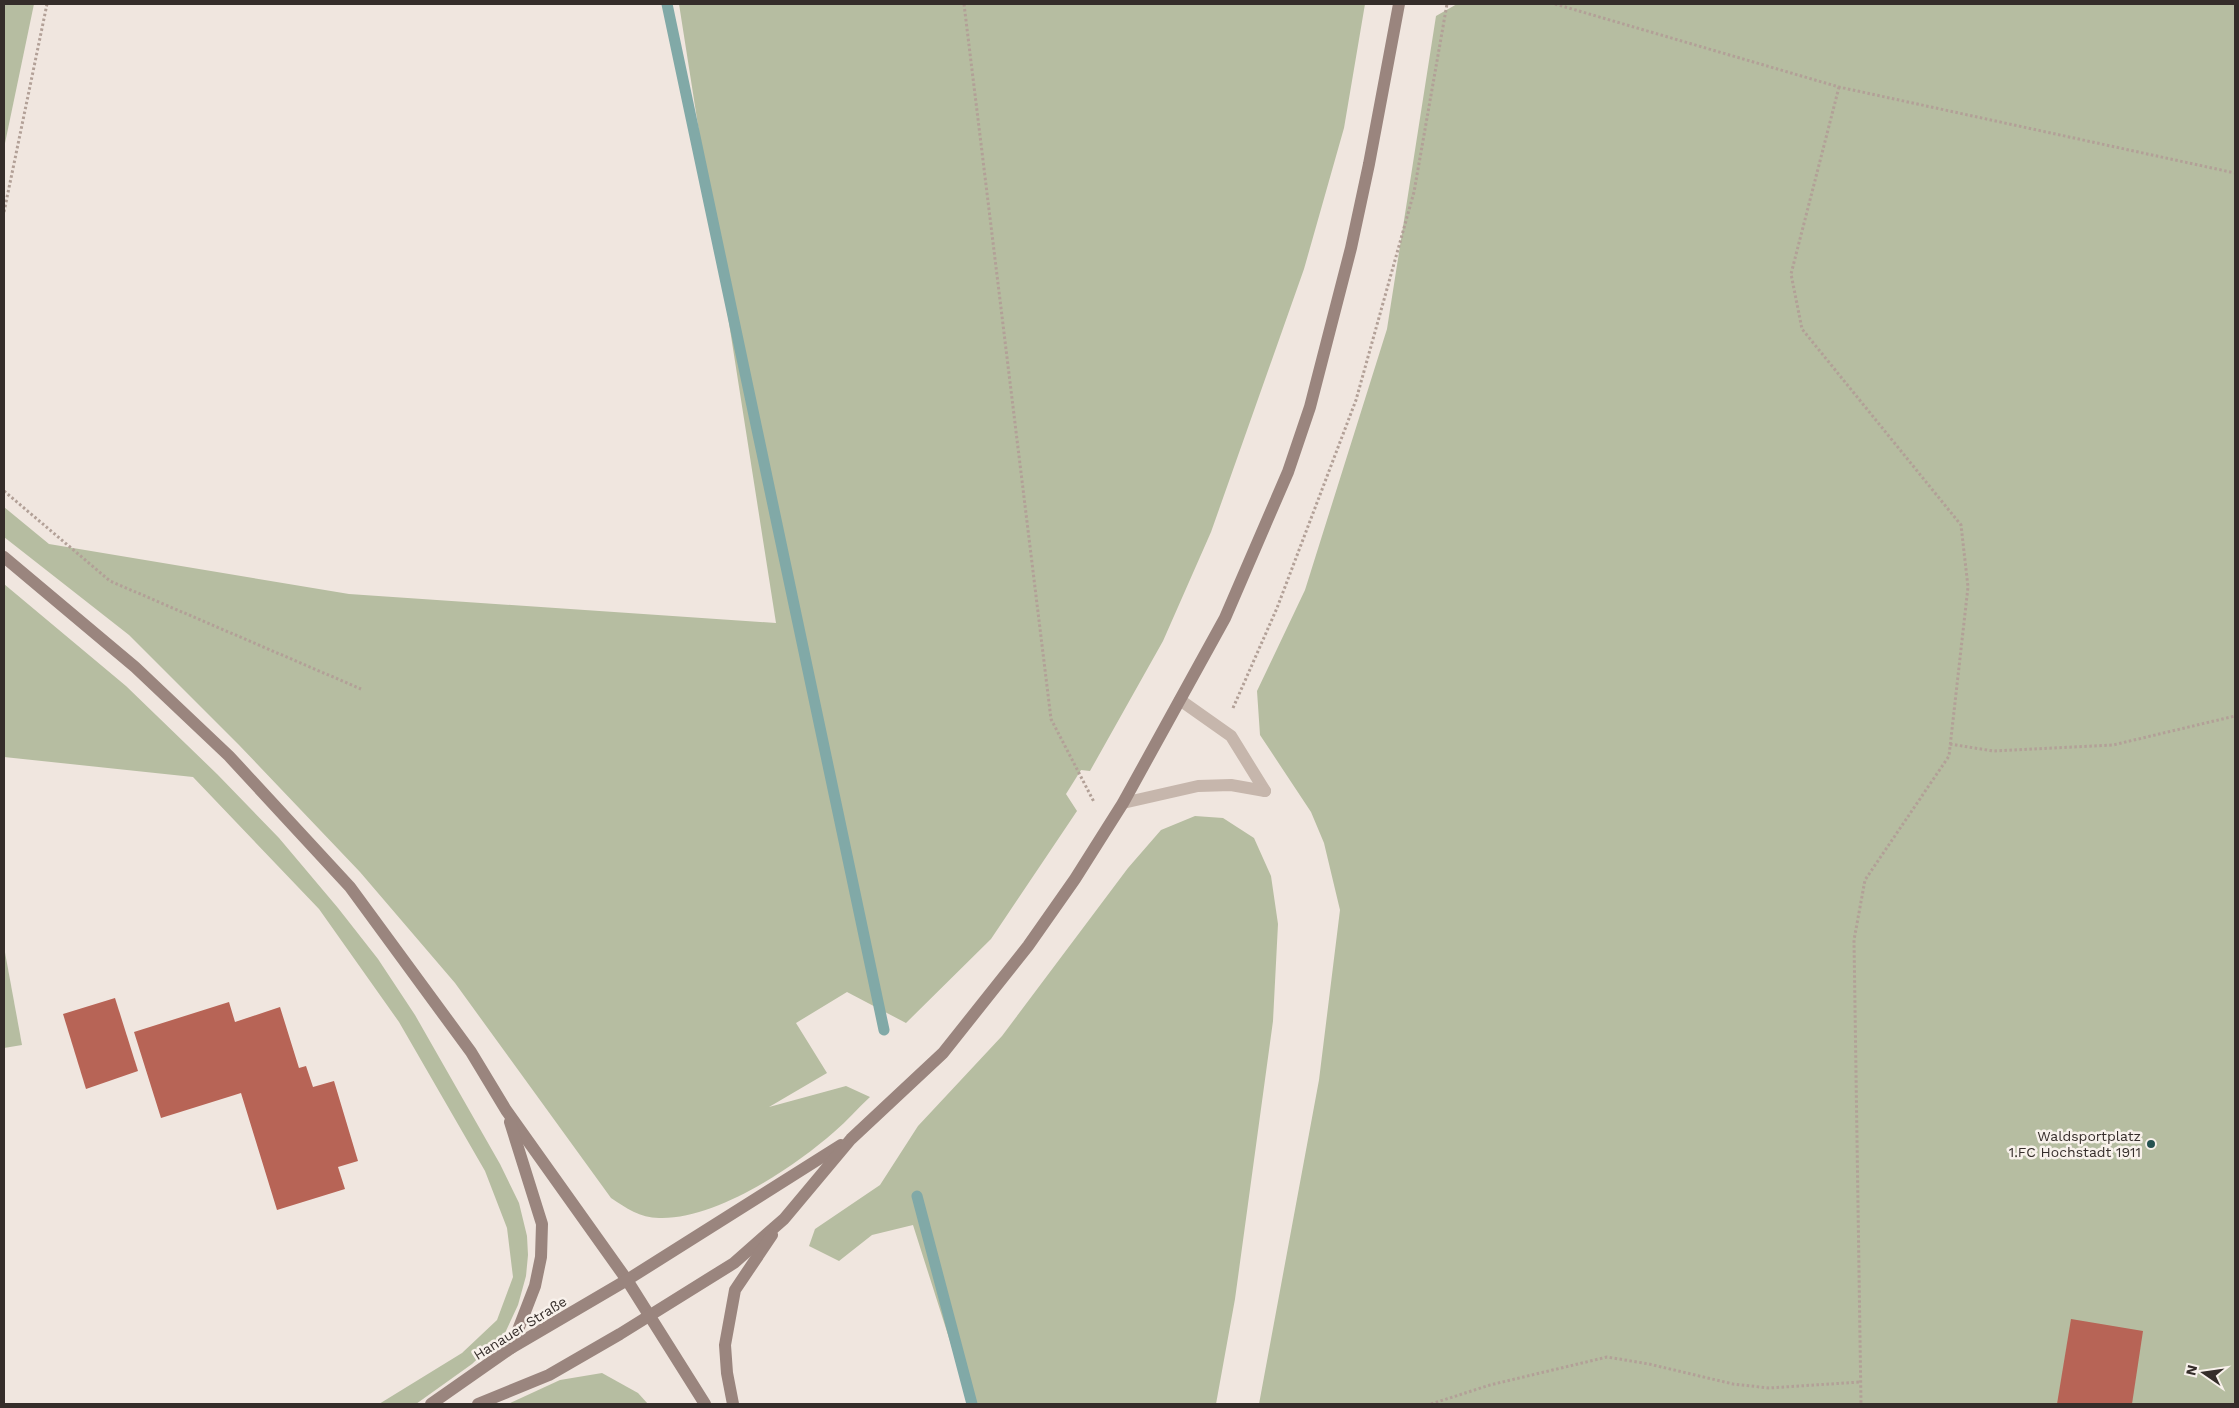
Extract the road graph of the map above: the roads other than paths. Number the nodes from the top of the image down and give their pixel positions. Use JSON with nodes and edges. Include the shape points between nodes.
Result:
{"nodes":[{"id":1,"x":1399,"y":4,"type":"edge"},
{"id":2,"x":4,"y":557,"type":"edge"},
{"id":3,"x":1180,"y":700,"type":"junction"},
{"id":4,"x":1122,"y":803,"type":"junction"},
{"id":5,"x":506,"y":1110,"type":"junction"},
{"id":6,"x":851,"y":1139,"type":"junction"},
{"id":7,"x":784,"y":1219,"type":"junction"},
{"id":8,"x":627,"y":1280,"type":"junction"},
{"id":9,"x":650,"y":1315,"type":"junction"},
{"id":10,"x":511,"y":1348,"type":"junction"},
{"id":11,"x":432,"y":1404,"type":"edge"},
{"id":12,"x":478,"y":1404,"type":"edge"},
{"id":13,"x":705,"y":1404,"type":"edge"},
{"id":14,"x":733,"y":1404,"type":"edge"}],
"edges":[{"from":1,"to":3,"type":"street","via":[[1367,173],[1310,406],[1288,472],[1253,555],[1225,618]]},
{"from":2,"to":5,"type":"street","via":[[143,674],[230,756],[336,873],[402,956],[471,1052]]},
{"from":3,"to":4,"type":"street"},
{"from":3,"to":4,"type":"lane","via":[[1231,736],[1265,791],[1232,785],[1198,786]]},
{"from":4,"to":6,"type":"street","via":[[1075,878],[986,1002],[943,1054]]},
{"from":5,"to":8,"type":"street"},
{"from":5,"to":10,"type":"street","via":[[542,1224],[536,1286]]},
{"from":6,"to":7,"type":"street"},
{"from":6,"to":8,"type":"street","name":"Hanauer Straße"},
{"from":7,"to":9,"type":"street","via":[[734,1263]]},
{"from":7,"to":14,"type":"street","via":[[735,1290],[725,1344]]},
{"from":8,"to":9,"type":"street"},
{"from":8,"to":10,"type":"street","name":"Hanauer Straße"},
{"from":9,"to":12,"type":"street","via":[[549,1375]]},
{"from":9,"to":13,"type":"street"},
{"from":10,"to":11,"type":"street","name":"Hanauer Straße"}]}
